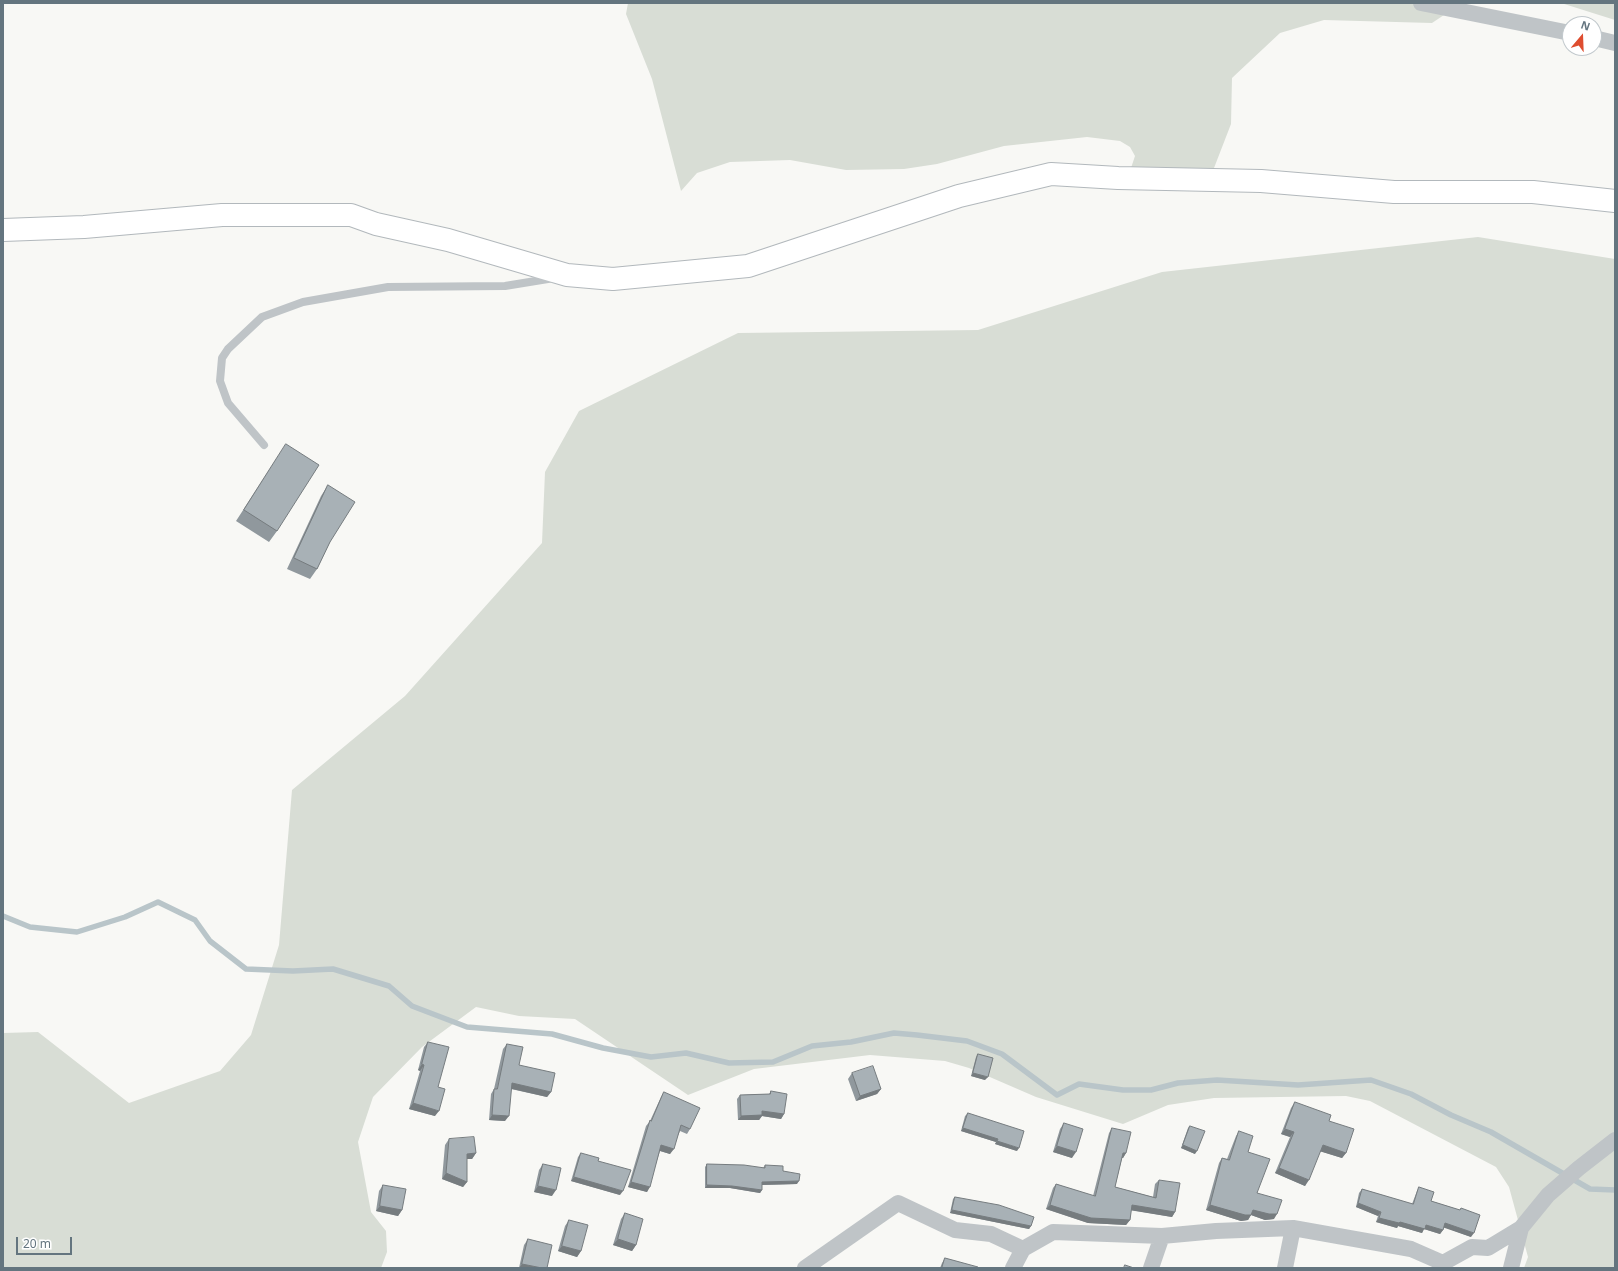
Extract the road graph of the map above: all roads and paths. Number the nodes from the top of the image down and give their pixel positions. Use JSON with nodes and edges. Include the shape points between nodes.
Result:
{"nodes":[{"id":1,"x":1421,"y":3,"type":"edge"},
{"id":2,"x":1562,"y":31,"type":"edge"},
{"id":3,"x":1602,"y":40,"type":"edge"},
{"id":4,"x":1615,"y":43,"type":"edge"},
{"id":5,"x":1615,"y":201,"type":"edge"},
{"id":6,"x":3,"y":230,"type":"edge"},
{"id":7,"x":567,"y":276,"type":"junction"},
{"id":8,"x":264,"y":445,"type":"dead end"},
{"id":9,"x":1615,"y":1140,"type":"edge"},
{"id":10,"x":1293,"y":1228,"type":"junction"},
{"id":11,"x":1520,"y":1228,"type":"junction"},
{"id":12,"x":1162,"y":1236,"type":"junction"},
{"id":13,"x":1023,"y":1249,"type":"junction"},
{"id":14,"x":805,"y":1268,"type":"edge"},
{"id":15,"x":1012,"y":1268,"type":"edge"},
{"id":16,"x":1151,"y":1268,"type":"edge"},
{"id":17,"x":1285,"y":1268,"type":"edge"},
{"id":18,"x":1511,"y":1268,"type":"edge"}],
"edges":[{"from":1,"to":2,"type":"street"},
{"from":3,"to":4,"type":"street"},
{"from":5,"to":7,"type":"street","via":[[1533,192],[1394,192],[1261,181],[1051,174],[959,196],[748,266],[613,279]]},
{"from":6,"to":7,"type":"street","via":[[84,227],[222,215],[351,215],[376,224],[448,240]]},
{"from":7,"to":8,"type":"lane","via":[[505,286],[388,287],[303,302],[262,317],[222,358],[220,381],[228,403]]},
{"from":9,"to":11,"type":"street","via":[[1548,1195]]},
{"from":10,"to":11,"type":"street","via":[[1411,1249],[1443,1263],[1472,1247],[1488,1248]]},
{"from":10,"to":12,"type":"street"},
{"from":10,"to":17,"type":"street"},
{"from":11,"to":18,"type":"street"},
{"from":12,"to":13,"type":"street","via":[[1053,1232]]},
{"from":12,"to":16,"type":"street"},
{"from":13,"to":14,"type":"street","via":[[991,1234],[955,1230],[898,1203]]},
{"from":13,"to":15,"type":"street"}]}
